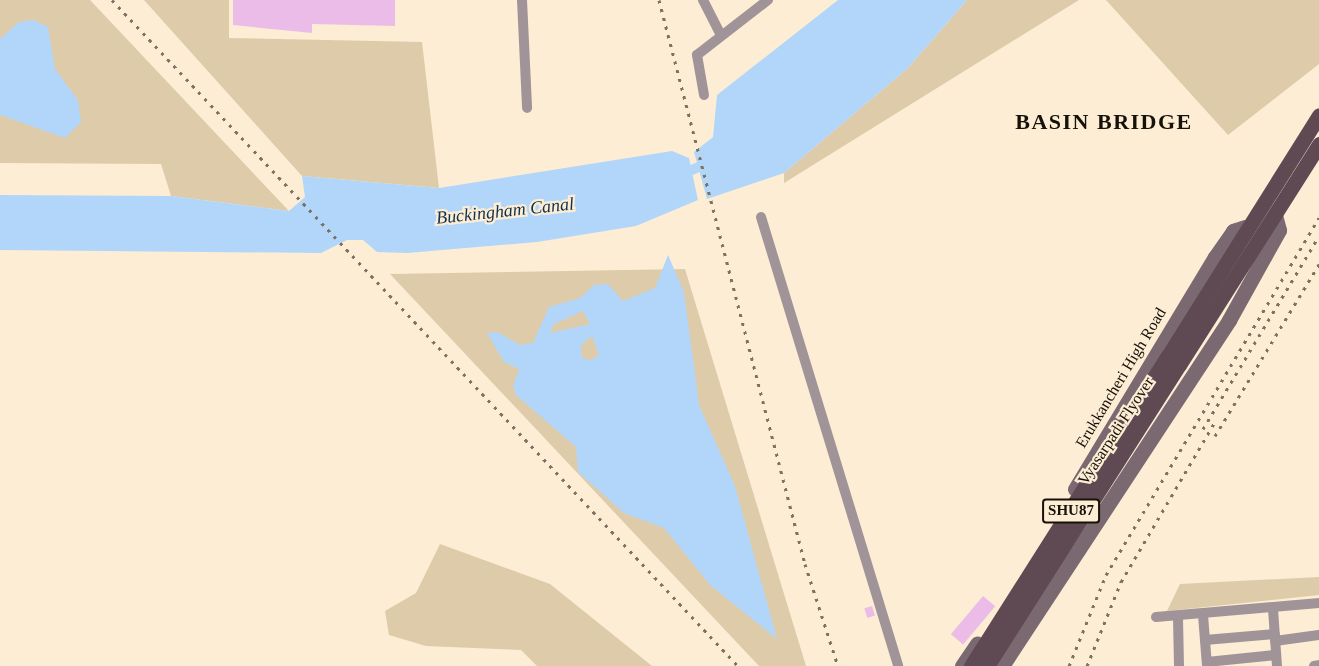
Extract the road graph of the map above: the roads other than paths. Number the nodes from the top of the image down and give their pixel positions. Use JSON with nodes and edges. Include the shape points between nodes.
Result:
{"nodes":[{"id":1,"x":522,"y":0,"type":"edge"},
{"id":2,"x":703,"y":0,"type":"edge"},
{"id":3,"x":768,"y":0,"type":"edge"},
{"id":4,"x":754,"y":5,"type":"edge"},
{"id":5,"x":721,"y":35,"type":"junction"},
{"id":6,"x":704,"y":95,"type":"dead end"},
{"id":7,"x":526,"y":108,"type":"dead end"},
{"id":8,"x":1319,"y":115,"type":"edge"},
{"id":9,"x":1319,"y":144,"type":"edge"},
{"id":10,"x":1275,"y":215,"type":"junction"},
{"id":11,"x":761,"y":217,"type":"dead end"},
{"id":12,"x":1245,"y":227,"type":"junction"},
{"id":13,"x":1174,"y":360,"type":"junction"},
{"id":14,"x":1025,"y":571,"type":"junction"},
{"id":15,"x":1054,"y":589,"type":"junction"},
{"id":16,"x":1319,"y":603,"type":"edge"},
{"id":17,"x":1273,"y":609,"type":"junction"},
{"id":18,"x":1203,"y":615,"type":"junction"},
{"id":19,"x":1156,"y":617,"type":"dead end"},
{"id":20,"x":1178,"y":618,"type":"junction"},
{"id":21,"x":1319,"y":635,"type":"edge"},
{"id":22,"x":1275,"y":638,"type":"junction"},
{"id":23,"x":1205,"y":640,"type":"junction"},
{"id":24,"x":1276,"y":660,"type":"edge"},
{"id":25,"x":1207,"y":664,"type":"edge"},
{"id":26,"x":1319,"y":665,"type":"edge"},
{"id":27,"x":898,"y":666,"type":"edge"},
{"id":28,"x":962,"y":666,"type":"edge"},
{"id":29,"x":971,"y":666,"type":"edge"},
{"id":30,"x":987,"y":666,"type":"edge"},
{"id":31,"x":1002,"y":666,"type":"edge"},
{"id":32,"x":1179,"y":666,"type":"edge"},
{"id":33,"x":1314,"y":666,"type":"edge"}],
"edges":[{"from":1,"to":7,"type":"street"},
{"from":2,"to":5,"type":"street"},
{"from":3,"to":4,"type":"street"},
{"from":4,"to":5,"type":"street"},
{"from":5,"to":6,"type":"street","via":[[695,58]]},
{"from":8,"to":12,"type":"main road","name":"Erukkancheri High Road","number":"SHU87"},
{"from":9,"to":10,"type":"main road","number":"SHU87"},
{"from":10,"to":13,"type":"main road","name":"Vyasarpadi Flyover","number":"SHU87"},
{"from":10,"to":15,"type":"street","via":[[1279,230],[1229,320]]},
{"from":11,"to":27,"type":"street"},
{"from":12,"to":13,"type":"main road","name":"Vyasarpadi Flyover","number":"SHU87"},
{"from":12,"to":14,"type":"street","name":"Erukkancheri High Road","via":[[1233,231],[1215,257]]},
{"from":13,"to":29,"type":"main road","name":"Vyasarpadi Flyover","number":"SHU87","bridge":true},
{"from":13,"to":30,"type":"main road","name":"Vyasarpadi Flyover","number":"SHU87","bridge":true},
{"from":14,"to":15,"type":"street"},
{"from":14,"to":28,"type":"street","name":"Erukkancheri High Road"},
{"from":15,"to":31,"type":"street"},
{"from":16,"to":17,"type":"street"},
{"from":17,"to":18,"type":"street"},
{"from":17,"to":22,"type":"street"},
{"from":18,"to":20,"type":"street"},
{"from":18,"to":23,"type":"street"},
{"from":19,"to":20,"type":"street"},
{"from":20,"to":32,"type":"street"},
{"from":21,"to":22,"type":"street"},
{"from":22,"to":23,"type":"street"},
{"from":22,"to":24,"type":"street"},
{"from":23,"to":25,"type":"street"},
{"from":24,"to":25,"type":"street"},
{"from":26,"to":33,"type":"street"}]}
